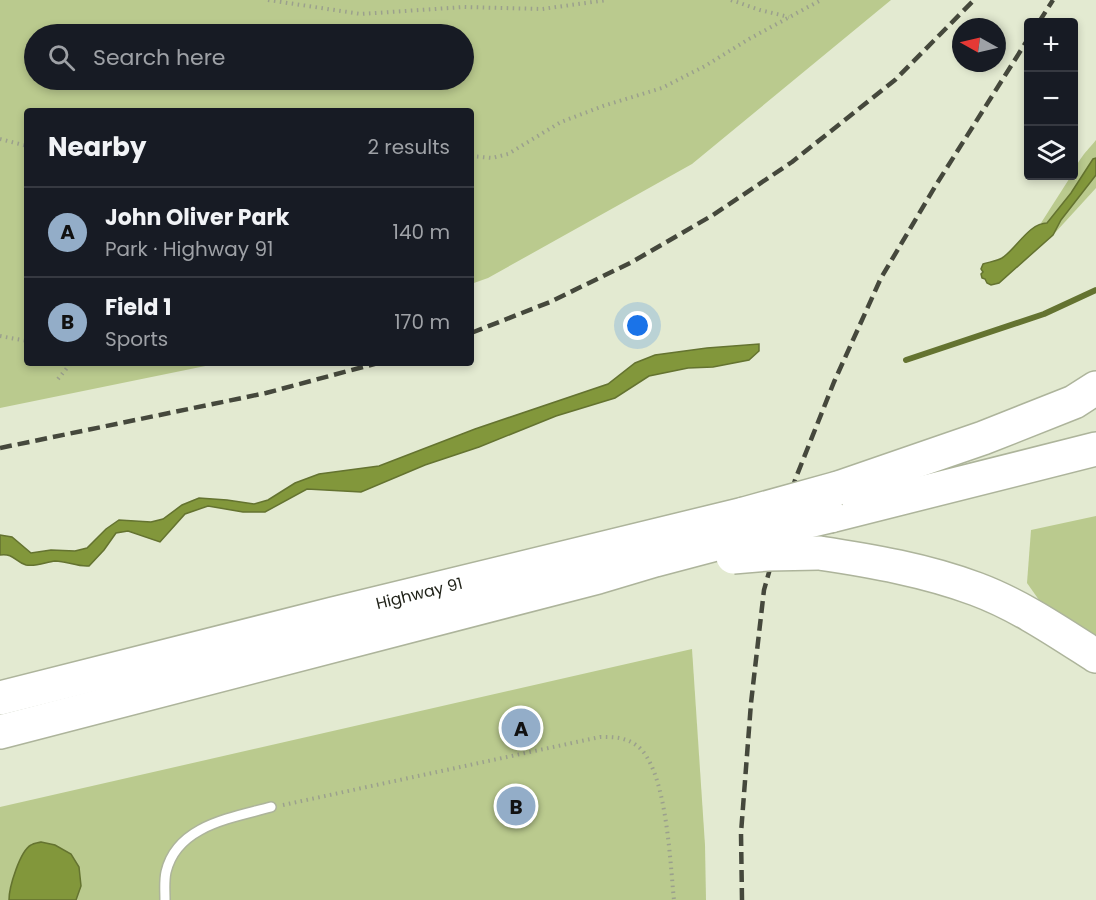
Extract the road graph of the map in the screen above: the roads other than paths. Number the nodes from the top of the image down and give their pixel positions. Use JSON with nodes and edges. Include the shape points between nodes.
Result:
{"nodes":[{"id":1,"x":1096,"y":388,"type":"edge"},
{"id":2,"x":1096,"y":427,"type":"edge"},
{"id":3,"x":1096,"y":448,"type":"edge"},
{"id":4,"x":834,"y":502,"type":"junction"},
{"id":5,"x":738,"y":536,"type":"junction"},
{"id":6,"x":1096,"y":656,"type":"edge"},
{"id":7,"x":0,"y":698,"type":"edge"},
{"id":8,"x":0,"y":732,"type":"edge"},
{"id":9,"x":271,"y":807,"type":"road end"},
{"id":10,"x":165,"y":900,"type":"edge"}],
"edges":[{"from":1,"to":4,"type":"highway","via":[[1074,402]]},
{"from":2,"to":4,"type":"highway"},
{"from":3,"to":4,"type":"highway"},
{"from":4,"to":5,"type":"highway","name":"Highway 91","bridge":true},
{"from":5,"to":6,"type":"highway","bridge":true,"via":[[768,554],[819,553],[881,562],[976,589],[1034,616]]},
{"from":5,"to":7,"type":"highway","name":"Highway 91","via":[[333,614]]},
{"from":5,"to":8,"type":"highway","name":"Highway 91","via":[[602,576]]},
{"from":9,"to":10,"type":"lane","via":[[209,825],[190,836],[171,859],[166,872]]}]}
